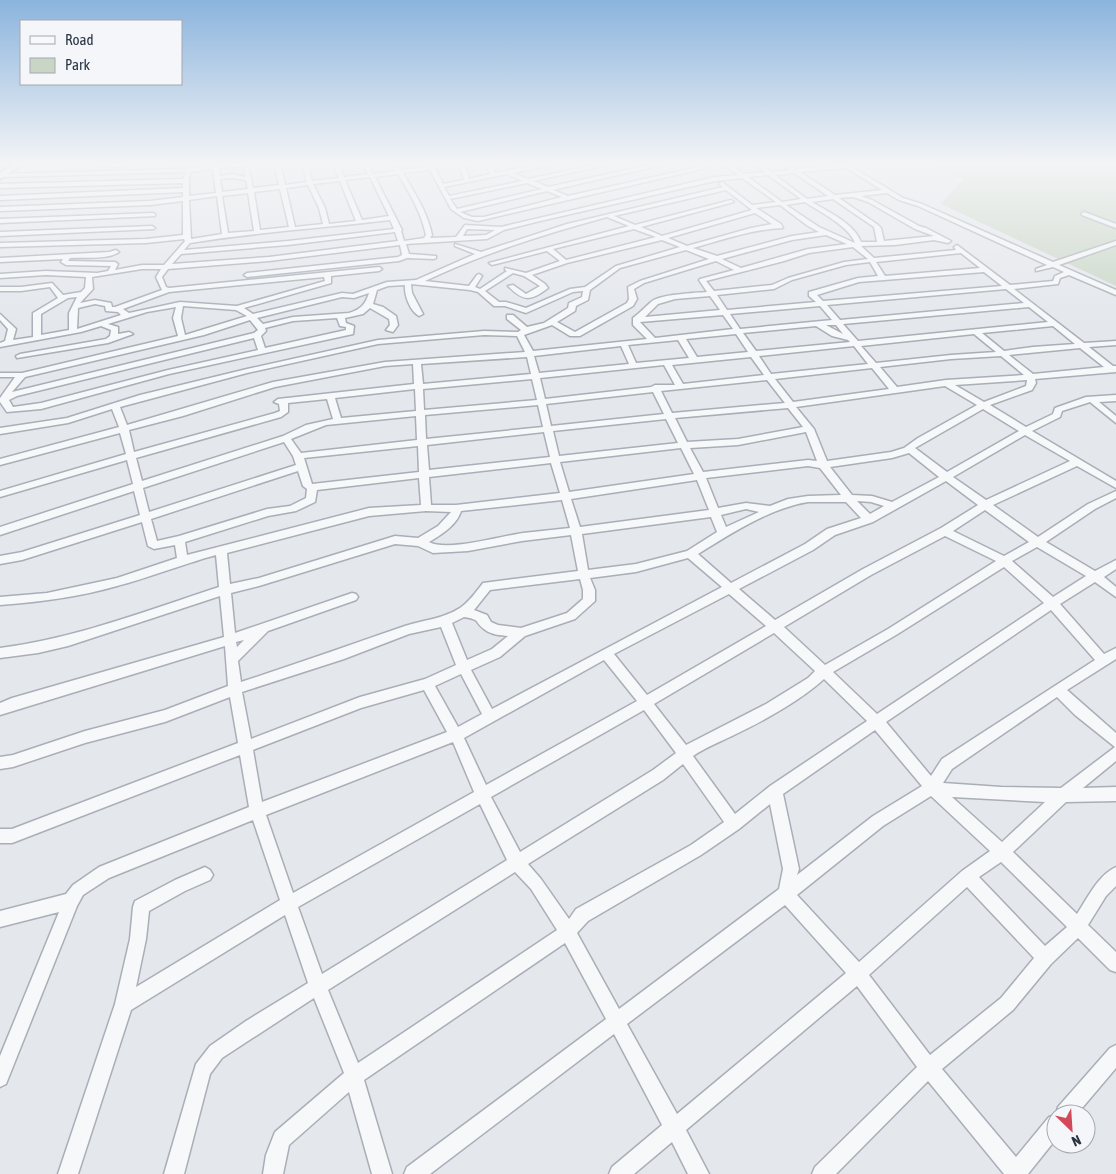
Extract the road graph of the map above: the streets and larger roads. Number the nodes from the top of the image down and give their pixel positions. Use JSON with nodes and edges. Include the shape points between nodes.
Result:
{"nodes":[{"id":1,"x":28,"y":217,"type":"edge"},
{"id":2,"x":115,"y":217,"type":"edge"},
{"id":3,"x":153,"y":217,"type":"edge"},
{"id":4,"x":187,"y":217,"type":"edge"},
{"id":5,"x":222,"y":217,"type":"edge"},
{"id":6,"x":254,"y":217,"type":"edge"},
{"id":7,"x":289,"y":217,"type":"edge"},
{"id":8,"x":324,"y":217,"type":"edge"},
{"id":9,"x":358,"y":217,"type":"edge"},
{"id":10,"x":424,"y":217,"type":"edge"},
{"id":11,"x":465,"y":217,"type":"edge"},
{"id":12,"x":493,"y":217,"type":"edge"},
{"id":13,"x":551,"y":217,"type":"edge"},
{"id":14,"x":607,"y":217,"type":"edge"},
{"id":15,"x":612,"y":217,"type":"edge"},
{"id":16,"x":673,"y":217,"type":"edge"},
{"id":17,"x":727,"y":217,"type":"edge"},
{"id":18,"x":733,"y":217,"type":"edge"},
{"id":19,"x":766,"y":217,"type":"edge"},
{"id":20,"x":798,"y":217,"type":"edge"},
{"id":21,"x":831,"y":217,"type":"edge"},
{"id":22,"x":864,"y":217,"type":"edge"},
{"id":23,"x":897,"y":217,"type":"edge"},
{"id":24,"x":946,"y":217,"type":"edge"},
{"id":25,"x":1091,"y":217,"type":"edge"},
{"id":26,"x":391,"y":218,"type":"joint"},
{"id":27,"x":730,"y":218,"type":"junction"},
{"id":28,"x":0,"y":221,"type":"edge"},
{"id":29,"x":24,"y":221,"type":"junction"},
{"id":30,"x":360,"y":222,"type":"junction"},
{"id":31,"x":739,"y":222,"type":"dead end"},
{"id":32,"x":334,"y":225,"type":"junction"},
{"id":33,"x":779,"y":225,"type":"junction"},
{"id":34,"x":327,"y":226,"type":"junction"},
{"id":35,"x":1116,"y":226,"type":"edge"},
{"id":36,"x":636,"y":227,"type":"junction"},
{"id":37,"x":152,"y":228,"type":"junction"},
{"id":38,"x":292,"y":229,"type":"junction"},
{"id":39,"x":502,"y":229,"type":"junction"},
{"id":40,"x":399,"y":230,"type":"junction"},
{"id":41,"x":257,"y":232,"type":"junction"},
{"id":42,"x":827,"y":233,"type":"junction"},
{"id":43,"x":0,"y":234,"type":"edge"},
{"id":44,"x":10,"y":234,"type":"junction"},
{"id":45,"x":788,"y":234,"type":"dead end"},
{"id":46,"x":225,"y":235,"type":"junction"},
{"id":47,"x":459,"y":237,"type":"junction"},
{"id":48,"x":336,"y":238,"type":"junction"},
{"id":49,"x":662,"y":238,"type":"junction"},
{"id":50,"x":188,"y":239,"type":"junction"},
{"id":51,"x":154,"y":240,"type":"junction"},
{"id":52,"x":426,"y":240,"type":"junction"},
{"id":53,"x":948,"y":241,"type":"junction"},
{"id":54,"x":0,"y":243,"type":"edge"},
{"id":55,"x":881,"y":243,"type":"junction"},
{"id":56,"x":1116,"y":243,"type":"edge"},
{"id":57,"x":402,"y":244,"type":"junction"},
{"id":58,"x":856,"y":244,"type":"junction"},
{"id":59,"x":458,"y":245,"type":"dead end"},
{"id":60,"x":248,"y":246,"type":"junction"},
{"id":61,"x":688,"y":247,"type":"junction"},
{"id":62,"x":550,"y":250,"type":"junction"},
{"id":63,"x":337,"y":251,"type":"junction"},
{"id":64,"x":962,"y":251,"type":"junction"},
{"id":65,"x":116,"y":252,"type":"dead end"},
{"id":66,"x":180,"y":252,"type":"junction"},
{"id":67,"x":69,"y":255,"type":"junction"},
{"id":68,"x":479,"y":255,"type":"junction"},
{"id":69,"x":406,"y":256,"type":"junction"},
{"id":70,"x":434,"y":257,"type":"dead end"},
{"id":71,"x":716,"y":258,"type":"junction"},
{"id":72,"x":0,"y":260,"type":"edge"},
{"id":73,"x":248,"y":260,"type":"junction"},
{"id":74,"x":871,"y":261,"type":"junction"},
{"id":75,"x":565,"y":262,"type":"junction"},
{"id":76,"x":492,"y":263,"type":"junction"},
{"id":77,"x":1054,"y":265,"type":"junction"},
{"id":78,"x":165,"y":267,"type":"junction"},
{"id":79,"x":379,"y":269,"type":"dead end"},
{"id":80,"x":739,"y":270,"type":"junction"},
{"id":81,"x":984,"y":270,"type":"junction"},
{"id":82,"x":1038,"y":270,"type":"dead end"},
{"id":83,"x":512,"y":271,"type":"junction"},
{"id":84,"x":1070,"y":272,"type":"junction"},
{"id":85,"x":110,"y":273,"type":"junction"},
{"id":86,"x":89,"y":274,"type":"junction"},
{"id":87,"x":327,"y":274,"type":"junction"},
{"id":88,"x":247,"y":275,"type":"junction"},
{"id":89,"x":526,"y":275,"type":"junction"},
{"id":90,"x":0,"y":276,"type":"edge"},
{"id":91,"x":479,"y":276,"type":"dead end"},
{"id":92,"x":883,"y":278,"type":"junction"},
{"id":93,"x":408,"y":282,"type":"junction"},
{"id":94,"x":417,"y":282,"type":"junction"},
{"id":95,"x":245,"y":283,"type":"junction"},
{"id":96,"x":512,"y":286,"type":"dead end"},
{"id":97,"x":841,"y":286,"type":"junction"},
{"id":98,"x":774,"y":287,"type":"junction"},
{"id":99,"x":471,"y":288,"type":"junction"},
{"id":100,"x":1007,"y":288,"type":"junction"},
{"id":101,"x":0,"y":289,"type":"edge"},
{"id":102,"x":374,"y":289,"type":"junction"},
{"id":103,"x":587,"y":289,"type":"junction"},
{"id":104,"x":168,"y":290,"type":"junction"},
{"id":105,"x":480,"y":292,"type":"junction"},
{"id":106,"x":1116,"y":293,"type":"edge"},
{"id":107,"x":82,"y":294,"type":"junction"},
{"id":108,"x":713,"y":294,"type":"junction"},
{"id":109,"x":64,"y":297,"type":"junction"},
{"id":110,"x":855,"y":300,"type":"junction"},
{"id":111,"x":823,"y":303,"type":"junction"},
{"id":112,"x":180,"y":304,"type":"junction"},
{"id":113,"x":369,"y":305,"type":"junction"},
{"id":114,"x":1029,"y":305,"type":"junction"},
{"id":115,"x":76,"y":306,"type":"junction"},
{"id":116,"x":778,"y":307,"type":"junction"},
{"id":117,"x":237,"y":308,"type":"junction"},
{"id":118,"x":117,"y":309,"type":"junction"},
{"id":119,"x":724,"y":311,"type":"junction"},
{"id":120,"x":419,"y":314,"type":"dead end"},
{"id":121,"x":130,"y":315,"type":"junction"},
{"id":122,"x":0,"y":316,"type":"edge"},
{"id":123,"x":342,"y":316,"type":"junction"},
{"id":124,"x":510,"y":317,"type":"dead end"},
{"id":125,"x":252,"y":318,"type":"junction"},
{"id":126,"x":636,"y":320,"type":"junction"},
{"id":127,"x":552,"y":322,"type":"junction"},
{"id":128,"x":840,"y":322,"type":"junction"},
{"id":129,"x":101,"y":324,"type":"junction"},
{"id":130,"x":818,"y":324,"type":"junction"},
{"id":131,"x":1052,"y":324,"type":"junction"},
{"id":132,"x":390,"y":330,"type":"dead end"},
{"id":133,"x":73,"y":331,"type":"junction"},
{"id":134,"x":259,"y":331,"type":"junction"},
{"id":135,"x":738,"y":331,"type":"junction"},
{"id":136,"x":523,"y":332,"type":"junction"},
{"id":137,"x":976,"y":332,"type":"junction"},
{"id":138,"x":129,"y":334,"type":"dead end"},
{"id":139,"x":37,"y":337,"type":"junction"},
{"id":140,"x":182,"y":337,"type":"junction"},
{"id":141,"x":113,"y":338,"type":"junction"},
{"id":142,"x":681,"y":338,"type":"junction"},
{"id":143,"x":162,"y":341,"type":"junction"},
{"id":144,"x":653,"y":341,"type":"junction"},
{"id":145,"x":853,"y":341,"type":"junction"},
{"id":146,"x":623,"y":343,"type":"junction"},
{"id":147,"x":1116,"y":343,"type":"edge"},
{"id":148,"x":3,"y":344,"type":"edge"},
{"id":149,"x":1084,"y":346,"type":"junction"},
{"id":150,"x":262,"y":350,"type":"junction"},
{"id":151,"x":530,"y":354,"type":"junction"},
{"id":152,"x":753,"y":354,"type":"junction"},
{"id":153,"x":1002,"y":354,"type":"junction"},
{"id":154,"x":20,"y":356,"type":"dead end"},
{"id":155,"x":165,"y":356,"type":"junction"},
{"id":156,"x":365,"y":356,"type":"junction"},
{"id":157,"x":694,"y":359,"type":"junction"},
{"id":158,"x":417,"y":361,"type":"junction"},
{"id":159,"x":667,"y":362,"type":"junction"},
{"id":160,"x":875,"y":365,"type":"junction"},
{"id":161,"x":634,"y":367,"type":"junction"},
{"id":162,"x":1114,"y":370,"type":"edge"},
{"id":163,"x":168,"y":372,"type":"junction"},
{"id":164,"x":0,"y":375,"type":"edge"},
{"id":165,"x":22,"y":375,"type":"junction"},
{"id":166,"x":536,"y":376,"type":"junction"},
{"id":167,"x":769,"y":377,"type":"junction"},
{"id":168,"x":1032,"y":378,"type":"junction"},
{"id":169,"x":946,"y":384,"type":"junction"},
{"id":170,"x":680,"y":385,"type":"junction"},
{"id":171,"x":418,"y":386,"type":"junction"},
{"id":172,"x":655,"y":388,"type":"junction"},
{"id":173,"x":895,"y":390,"type":"junction"},
{"id":174,"x":172,"y":391,"type":"junction"},
{"id":175,"x":330,"y":396,"type":"junction"},
{"id":176,"x":1116,"y":398,"type":"edge"},
{"id":177,"x":2,"y":400,"type":"edge"},
{"id":178,"x":1092,"y":400,"type":"junction"},
{"id":179,"x":542,"y":402,"type":"junction"},
{"id":180,"x":790,"y":405,"type":"junction"},
{"id":181,"x":983,"y":405,"type":"junction"},
{"id":182,"x":116,"y":407,"type":"junction"},
{"id":183,"x":421,"y":412,"type":"junction"},
{"id":184,"x":669,"y":416,"type":"junction"},
{"id":185,"x":1116,"y":420,"type":"edge"},
{"id":186,"x":338,"y":421,"type":"junction"},
{"id":187,"x":124,"y":429,"type":"junction"},
{"id":188,"x":548,"y":429,"type":"junction"},
{"id":189,"x":0,"y":430,"type":"edge"},
{"id":190,"x":809,"y":430,"type":"junction"},
{"id":191,"x":1025,"y":431,"type":"junction"},
{"id":192,"x":286,"y":438,"type":"junction"},
{"id":193,"x":423,"y":442,"type":"junction"},
{"id":194,"x":684,"y":445,"type":"junction"},
{"id":195,"x":909,"y":448,"type":"junction"},
{"id":196,"x":129,"y":455,"type":"junction"},
{"id":197,"x":298,"y":456,"type":"junction"},
{"id":198,"x":555,"y":460,"type":"junction"},
{"id":199,"x":0,"y":462,"type":"edge"},
{"id":200,"x":1076,"y":462,"type":"junction"},
{"id":201,"x":823,"y":465,"type":"junction"},
{"id":202,"x":301,"y":467,"type":"junction"},
{"id":203,"x":425,"y":474,"type":"junction"},
{"id":204,"x":700,"y":476,"type":"junction"},
{"id":205,"x":946,"y":477,"type":"junction"},
{"id":206,"x":1116,"y":485,"type":"edge"},
{"id":207,"x":138,"y":487,"type":"junction"},
{"id":208,"x":312,"y":487,"type":"junction"},
{"id":209,"x":0,"y":494,"type":"edge"},
{"id":210,"x":1116,"y":494,"type":"edge"},
{"id":211,"x":567,"y":496,"type":"junction"},
{"id":212,"x":849,"y":498,"type":"junction"},
{"id":213,"x":987,"y":504,"type":"junction"},
{"id":214,"x":894,"y":506,"type":"junction"},
{"id":215,"x":426,"y":508,"type":"junction"},
{"id":216,"x":456,"y":508,"type":"junction"},
{"id":217,"x":770,"y":510,"type":"junction"},
{"id":218,"x":713,"y":512,"type":"junction"},
{"id":219,"x":146,"y":517,"type":"junction"},
{"id":220,"x":868,"y":519,"type":"junction"},
{"id":221,"x":0,"y":531,"type":"edge"},
{"id":222,"x":945,"y":531,"type":"junction"},
{"id":223,"x":576,"y":532,"type":"junction"},
{"id":224,"x":723,"y":533,"type":"junction"},
{"id":225,"x":179,"y":540,"type":"junction"},
{"id":226,"x":420,"y":542,"type":"junction"},
{"id":227,"x":1039,"y":543,"type":"junction"},
{"id":228,"x":221,"y":551,"type":"junction"},
{"id":229,"x":690,"y":554,"type":"junction"},
{"id":230,"x":0,"y":560,"type":"edge"},
{"id":231,"x":183,"y":560,"type":"junction"},
{"id":232,"x":1005,"y":561,"type":"junction"},
{"id":233,"x":1116,"y":564,"type":"edge"},
{"id":234,"x":584,"y":575,"type":"junction"},
{"id":235,"x":1095,"y":576,"type":"junction"},
{"id":236,"x":730,"y":586,"type":"junction"},
{"id":237,"x":224,"y":590,"type":"junction"},
{"id":238,"x":1116,"y":593,"type":"edge"},
{"id":239,"x":352,"y":597,"type":"dead end"},
{"id":240,"x":0,"y":601,"type":"edge"},
{"id":241,"x":1052,"y":604,"type":"junction"},
{"id":242,"x":463,"y":612,"type":"junction"},
{"id":243,"x":445,"y":621,"type":"junction"},
{"id":244,"x":266,"y":626,"type":"junction"},
{"id":245,"x":774,"y":627,"type":"junction"},
{"id":246,"x":521,"y":633,"type":"junction"},
{"id":247,"x":229,"y":640,"type":"junction"},
{"id":248,"x":0,"y":653,"type":"edge"},
{"id":249,"x":606,"y":653,"type":"junction"},
{"id":250,"x":1110,"y":657,"type":"edge"},
{"id":251,"x":233,"y":658,"type":"junction"},
{"id":252,"x":463,"y":666,"type":"junction"},
{"id":253,"x":823,"y":672,"type":"junction"},
{"id":254,"x":427,"y":684,"type":"junction"},
{"id":255,"x":235,"y":689,"type":"junction"},
{"id":256,"x":1058,"y":689,"type":"junction"},
{"id":257,"x":644,"y":703,"type":"junction"},
{"id":258,"x":0,"y":709,"type":"edge"},
{"id":259,"x":490,"y":715,"type":"junction"},
{"id":260,"x":877,"y":722,"type":"junction"},
{"id":261,"x":456,"y":735,"type":"junction"},
{"id":262,"x":1116,"y":741,"type":"edge"},
{"id":263,"x":244,"y":747,"type":"junction"},
{"id":264,"x":1116,"y":753,"type":"edge"},
{"id":265,"x":684,"y":755,"type":"junction"},
{"id":266,"x":0,"y":763,"type":"edge"},
{"id":267,"x":932,"y":788,"type":"junction"},
{"id":268,"x":775,"y":791,"type":"junction"},
{"id":269,"x":1116,"y":794,"type":"edge"},
{"id":270,"x":483,"y":795,"type":"junction"},
{"id":271,"x":1062,"y":796,"type":"junction"},
{"id":272,"x":257,"y":810,"type":"junction"},
{"id":273,"x":734,"y":824,"type":"junction"},
{"id":274,"x":0,"y":836,"type":"edge"},
{"id":275,"x":1002,"y":852,"type":"junction"},
{"id":276,"x":517,"y":863,"type":"junction"},
{"id":277,"x":205,"y":875,"type":"dead end"},
{"id":278,"x":1116,"y":875,"type":"edge"},
{"id":279,"x":967,"y":876,"type":"junction"},
{"id":280,"x":786,"y":894,"type":"junction"},
{"id":281,"x":71,"y":901,"type":"junction"},
{"id":282,"x":290,"y":904,"type":"junction"},
{"id":283,"x":0,"y":919,"type":"edge"},
{"id":284,"x":1078,"y":927,"type":"junction"},
{"id":285,"x":568,"y":932,"type":"junction"},
{"id":286,"x":1045,"y":958,"type":"junction"},
{"id":287,"x":1116,"y":964,"type":"edge"},
{"id":288,"x":858,"y":974,"type":"junction"},
{"id":289,"x":318,"y":987,"type":"junction"},
{"id":290,"x":124,"y":1004,"type":"junction"},
{"id":291,"x":616,"y":1022,"type":"junction"},
{"id":292,"x":1116,"y":1054,"type":"edge"},
{"id":293,"x":929,"y":1068,"type":"junction"},
{"id":294,"x":354,"y":1076,"type":"junction"},
{"id":295,"x":0,"y":1078,"type":"edge"},
{"id":296,"x":1074,"y":1104,"type":"edge"},
{"id":297,"x":674,"y":1128,"type":"junction"},
{"id":298,"x":1046,"y":1136,"type":"edge"},
{"id":299,"x":1016,"y":1173,"type":"edge"},
{"id":300,"x":68,"y":1174,"type":"edge"},
{"id":301,"x":174,"y":1174,"type":"edge"},
{"id":302,"x":273,"y":1174,"type":"edge"},
{"id":303,"x":382,"y":1174,"type":"edge"},
{"id":304,"x":414,"y":1174,"type":"edge"},
{"id":305,"x":619,"y":1174,"type":"edge"},
{"id":306,"x":700,"y":1174,"type":"edge"},
{"id":307,"x":822,"y":1174,"type":"edge"}],
"edges":[{"from":1,"to":29,"type":"street"},
{"from":2,"to":29,"type":"street"},
{"from":3,"to":37,"type":"street"},
{"from":4,"to":50,"type":"street"},
{"from":5,"to":46,"type":"street"},
{"from":6,"to":41,"type":"street"},
{"from":7,"to":38,"type":"street"},
{"from":8,"to":34,"type":"street"},
{"from":9,"to":30,"type":"street"},
{"from":10,"to":52,"type":"street","via":[[429,235]]},
{"from":11,"to":12,"type":"street"},
{"from":13,"to":39,"type":"street"},
{"from":14,"to":68,"type":"street","via":[[527,238]]},
{"from":15,"to":36,"type":"street"},
{"from":16,"to":36,"type":"street"},
{"from":17,"to":27,"type":"street"},
{"from":18,"to":27,"type":"street"},
{"from":19,"to":33,"type":"street"},
{"from":20,"to":42,"type":"street"},
{"from":21,"to":58,"type":"street","via":[[856,236]]},
{"from":22,"to":55,"type":"street","via":[[878,228]]},
{"from":23,"to":53,"type":"street"},
{"from":24,"to":77,"type":"street"},
{"from":25,"to":35,"type":"street"},
{"from":26,"to":30,"type":"street"},
{"from":26,"to":40,"type":"street"},
{"from":27,"to":31,"type":"street"},
{"from":27,"to":49,"type":"street"},
{"from":28,"to":29,"type":"street"},
{"from":29,"to":44,"type":"street"},
{"from":30,"to":32,"type":"street"},
{"from":32,"to":34,"type":"street"},
{"from":32,"to":48,"type":"street"},
{"from":33,"to":45,"type":"street"},
{"from":33,"to":61,"type":"street","via":[[749,227]]},
{"from":34,"to":38,"type":"street"},
{"from":36,"to":49,"type":"street"},
{"from":36,"to":62,"type":"street"},
{"from":37,"to":44,"type":"street"},
{"from":37,"to":51,"type":"street"},
{"from":38,"to":41,"type":"street"},
{"from":39,"to":47,"type":"street","via":[[487,237]]},
{"from":39,"to":47,"type":"street","via":[[465,227]]},
{"from":40,"to":48,"type":"street"},
{"from":40,"to":57,"type":"street"},
{"from":41,"to":46,"type":"street"},
{"from":42,"to":58,"type":"street"},
{"from":42,"to":71,"type":"street","via":[[780,241]]},
{"from":43,"to":44,"type":"street"},
{"from":44,"to":54,"type":"street"},
{"from":46,"to":50,"type":"street"},
{"from":47,"to":52,"type":"street"},
{"from":48,"to":60,"type":"street"},
{"from":48,"to":63,"type":"street"},
{"from":49,"to":61,"type":"street"},
{"from":49,"to":75,"type":"street"},
{"from":50,"to":51,"type":"street"},
{"from":50,"to":66,"type":"street"},
{"from":51,"to":54,"type":"street"},
{"from":52,"to":57,"type":"street"},
{"from":53,"to":55,"type":"street","via":[[934,238]]},
{"from":53,"to":64,"type":"street"},
{"from":55,"to":58,"type":"street"},
{"from":56,"to":77,"type":"street"},
{"from":57,"to":63,"type":"street"},
{"from":57,"to":69,"type":"street"},
{"from":58,"to":74,"type":"street"},
{"from":58,"to":80,"type":"street","via":[[808,251]]},
{"from":59,"to":68,"type":"street"},
{"from":60,"to":66,"type":"street"},
{"from":60,"to":73,"type":"street"},
{"from":61,"to":71,"type":"street"},
{"from":61,"to":103,"type":"street","via":[[618,267]]},
{"from":62,"to":75,"type":"street"},
{"from":62,"to":76,"type":"street"},
{"from":63,"to":73,"type":"street"},
{"from":64,"to":74,"type":"street"},
{"from":64,"to":81,"type":"street"},
{"from":65,"to":67,"type":"street"},
{"from":66,"to":78,"type":"street"},
{"from":67,"to":72,"type":"street"},
{"from":67,"to":85,"type":"street","via":[[64,262],[115,264]]},
{"from":68,"to":76,"type":"street"},
{"from":68,"to":94,"type":"street"},
{"from":69,"to":70,"type":"street"},
{"from":69,"to":88,"type":"street"},
{"from":71,"to":80,"type":"street"},
{"from":71,"to":127,"type":"street","via":[[630,288],[633,299],[630,304],[577,334]]},
{"from":73,"to":78,"type":"street"},
{"from":73,"to":88,"type":"street"},
{"from":74,"to":92,"type":"street"},
{"from":74,"to":98,"type":"street","via":[[836,264]]},
{"from":75,"to":89,"type":"street"},
{"from":76,"to":83,"type":"street"},
{"from":77,"to":82,"type":"street"},
{"from":77,"to":84,"type":"street"},
{"from":78,"to":85,"type":"street"},
{"from":78,"to":104,"type":"street","via":[[159,277],[163,288]]},
{"from":79,"to":87,"type":"street"},
{"from":80,"to":108,"type":"street","via":[[702,280]]},
{"from":81,"to":92,"type":"street"},
{"from":81,"to":100,"type":"street"},
{"from":83,"to":89,"type":"street"},
{"from":83,"to":105,"type":"street"},
{"from":84,"to":100,"type":"street","via":[[1057,277],[1056,282]]},
{"from":84,"to":106,"type":"street"},
{"from":85,"to":86,"type":"street"},
{"from":86,"to":90,"type":"street"},
{"from":86,"to":107,"type":"street","via":[[89,289]]},
{"from":87,"to":95,"type":"street"},
{"from":87,"to":117,"type":"street","via":[[329,282]]},
{"from":88,"to":95,"type":"street"},
{"from":89,"to":96,"type":"street","via":[[544,288],[525,297]]},
{"from":91,"to":99,"type":"street"},
{"from":92,"to":97,"type":"street","via":[[858,280]]},
{"from":93,"to":94,"type":"street"},
{"from":93,"to":102,"type":"street"},
{"from":93,"to":120,"type":"street","via":[[408,294]]},
{"from":94,"to":99,"type":"street"},
{"from":95,"to":104,"type":"street"},
{"from":97,"to":110,"type":"street"},
{"from":97,"to":111,"type":"street","via":[[812,294]]},
{"from":98,"to":108,"type":"street"},
{"from":98,"to":116,"type":"street"},
{"from":99,"to":105,"type":"street"},
{"from":100,"to":110,"type":"street"},
{"from":100,"to":114,"type":"street"},
{"from":101,"to":109,"type":"street","via":[[52,285]]},
{"from":102,"to":113,"type":"street"},
{"from":102,"to":125,"type":"street"},
{"from":103,"to":105,"type":"street","via":[[572,290],[525,312],[497,304]]},
{"from":103,"to":127,"type":"street","via":[[585,298]]},
{"from":104,"to":118,"type":"street"},
{"from":107,"to":109,"type":"street"},
{"from":107,"to":115,"type":"street"},
{"from":108,"to":119,"type":"street"},
{"from":108,"to":126,"type":"street","via":[[655,302]]},
{"from":109,"to":139,"type":"street","via":[[37,313]]},
{"from":110,"to":111,"type":"street"},
{"from":111,"to":116,"type":"street"},
{"from":111,"to":128,"type":"street"},
{"from":112,"to":117,"type":"street"},
{"from":112,"to":121,"type":"street"},
{"from":112,"to":140,"type":"street","via":[[177,318]]},
{"from":113,"to":123,"type":"street","via":[[360,312]]},
{"from":113,"to":132,"type":"street","via":[[393,318],[394,325]]},
{"from":114,"to":128,"type":"street","via":[[905,321]]},
{"from":114,"to":131,"type":"street"},
{"from":115,"to":118,"type":"street","via":[[95,302]]},
{"from":115,"to":133,"type":"street","via":[[71,313]]},
{"from":116,"to":119,"type":"street"},
{"from":117,"to":125,"type":"street"},
{"from":118,"to":121,"type":"street"},
{"from":119,"to":126,"type":"street"},
{"from":119,"to":135,"type":"street"},
{"from":121,"to":129,"type":"street"},
{"from":122,"to":148,"type":"street","via":[[12,329],[9,342]]},
{"from":123,"to":134,"type":"street","via":[[293,318]]},
{"from":123,"to":150,"type":"street","via":[[341,320],[350,326],[350,332]]},
{"from":124,"to":136,"type":"street"},
{"from":125,"to":134,"type":"street"},
{"from":125,"to":140,"type":"street"},
{"from":126,"to":144,"type":"street"},
{"from":127,"to":136,"type":"street"},
{"from":128,"to":130,"type":"street"},
{"from":128,"to":145,"type":"street"},
{"from":129,"to":133,"type":"street"},
{"from":129,"to":141,"type":"street","via":[[114,328]]},
{"from":130,"to":135,"type":"street"},
{"from":130,"to":145,"type":"street"},
{"from":131,"to":137,"type":"street"},
{"from":131,"to":149,"type":"street"},
{"from":133,"to":139,"type":"street"},
{"from":134,"to":150,"type":"street"},
{"from":134,"to":155,"type":"street"},
{"from":135,"to":142,"type":"street"},
{"from":135,"to":152,"type":"street"},
{"from":136,"to":151,"type":"street"},
{"from":136,"to":156,"type":"street","via":[[386,341]]},
{"from":137,"to":145,"type":"street","via":[[918,333]]},
{"from":137,"to":153,"type":"street"},
{"from":138,"to":141,"type":"street"},
{"from":139,"to":148,"type":"street"},
{"from":140,"to":143,"type":"street"},
{"from":141,"to":154,"type":"street","via":[[89,346]]},
{"from":142,"to":144,"type":"street"},
{"from":142,"to":157,"type":"street"},
{"from":143,"to":155,"type":"street"},
{"from":143,"to":165,"type":"street"},
{"from":144,"to":146,"type":"street"},
{"from":145,"to":152,"type":"street"},
{"from":145,"to":160,"type":"street"},
{"from":146,"to":151,"type":"street"},
{"from":146,"to":161,"type":"street"},
{"from":147,"to":149,"type":"street"},
{"from":149,"to":153,"type":"street"},
{"from":149,"to":162,"type":"street"},
{"from":150,"to":163,"type":"street"},
{"from":151,"to":158,"type":"street"},
{"from":151,"to":166,"type":"street"},
{"from":152,"to":157,"type":"street"},
{"from":152,"to":167,"type":"street"},
{"from":153,"to":160,"type":"street"},
{"from":153,"to":168,"type":"street"},
{"from":155,"to":163,"type":"street"},
{"from":155,"to":177,"type":"street","via":[[14,394]]},
{"from":156,"to":158,"type":"street"},
{"from":156,"to":174,"type":"street","via":[[298,359]]},
{"from":156,"to":187,"type":"street"},
{"from":157,"to":159,"type":"street"},
{"from":158,"to":171,"type":"street"},
{"from":159,"to":161,"type":"street"},
{"from":159,"to":170,"type":"street"},
{"from":160,"to":167,"type":"street"},
{"from":160,"to":173,"type":"street"},
{"from":161,"to":166,"type":"street"},
{"from":162,"to":168,"type":"street"},
{"from":163,"to":174,"type":"street"},
{"from":163,"to":177,"type":"street","via":[[28,409],[10,410]]},
{"from":164,"to":165,"type":"street"},
{"from":165,"to":177,"type":"street"},
{"from":166,"to":171,"type":"street"},
{"from":166,"to":179,"type":"street"},
{"from":167,"to":170,"type":"street"},
{"from":167,"to":180,"type":"street"},
{"from":168,"to":169,"type":"street"},
{"from":168,"to":181,"type":"street","via":[[1029,388]]},
{"from":169,"to":173,"type":"street"},
{"from":169,"to":181,"type":"street"},
{"from":170,"to":172,"type":"street"},
{"from":171,"to":175,"type":"street"},
{"from":171,"to":183,"type":"street"},
{"from":172,"to":179,"type":"street"},
{"from":172,"to":184,"type":"street"},
{"from":173,"to":180,"type":"street"},
{"from":174,"to":182,"type":"street"},
{"from":175,"to":186,"type":"street"},
{"from":175,"to":196,"type":"street","via":[[281,402],[284,412],[278,415]]},
{"from":176,"to":178,"type":"street"},
{"from":178,"to":185,"type":"street"},
{"from":178,"to":191,"type":"street","via":[[1058,410],[1057,415]]},
{"from":179,"to":183,"type":"street"},
{"from":179,"to":188,"type":"street"},
{"from":180,"to":184,"type":"street"},
{"from":180,"to":190,"type":"street"},
{"from":181,"to":191,"type":"street"},
{"from":181,"to":195,"type":"street"},
{"from":182,"to":187,"type":"street"},
{"from":182,"to":189,"type":"street","via":[[53,423]]},
{"from":183,"to":186,"type":"street"},
{"from":183,"to":193,"type":"street"},
{"from":184,"to":188,"type":"street"},
{"from":184,"to":194,"type":"street"},
{"from":186,"to":192,"type":"street","via":[[309,427]]},
{"from":187,"to":196,"type":"street"},
{"from":187,"to":199,"type":"street"},
{"from":188,"to":193,"type":"street"},
{"from":188,"to":198,"type":"street"},
{"from":190,"to":194,"type":"street","via":[[738,442]]},
{"from":190,"to":201,"type":"street"},
{"from":191,"to":200,"type":"street"},
{"from":191,"to":205,"type":"street"},
{"from":192,"to":197,"type":"street"},
{"from":192,"to":207,"type":"street"},
{"from":193,"to":197,"type":"street"},
{"from":193,"to":203,"type":"street"},
{"from":194,"to":198,"type":"street"},
{"from":194,"to":204,"type":"street"},
{"from":195,"to":201,"type":"street","via":[[892,455]]},
{"from":195,"to":205,"type":"street"},
{"from":196,"to":207,"type":"street"},
{"from":196,"to":209,"type":"street"},
{"from":197,"to":202,"type":"street"},
{"from":198,"to":203,"type":"street"},
{"from":198,"to":211,"type":"street"},
{"from":200,"to":206,"type":"street"},
{"from":200,"to":213,"type":"street"},
{"from":201,"to":204,"type":"street","via":[[808,463]]},
{"from":201,"to":212,"type":"street"},
{"from":202,"to":208,"type":"street","via":[[308,486]]},
{"from":202,"to":219,"type":"street"},
{"from":203,"to":208,"type":"street"},
{"from":203,"to":215,"type":"street"},
{"from":204,"to":211,"type":"street"},
{"from":204,"to":218,"type":"street"},
{"from":205,"to":213,"type":"street"},
{"from":205,"to":214,"type":"street"},
{"from":207,"to":219,"type":"street"},
{"from":207,"to":221,"type":"street"},
{"from":208,"to":225,"type":"street","via":[[311,500],[292,509],[267,513]]},
{"from":210,"to":227,"type":"street"},
{"from":211,"to":216,"type":"street"},
{"from":211,"to":223,"type":"street"},
{"from":212,"to":214,"type":"street","via":[[872,498]]},
{"from":212,"to":217,"type":"street","via":[[788,502]]},
{"from":212,"to":220,"type":"street"},
{"from":213,"to":222,"type":"street"},
{"from":213,"to":227,"type":"street"},
{"from":214,"to":220,"type":"street"},
{"from":215,"to":216,"type":"street"},
{"from":215,"to":228,"type":"street","via":[[369,512]]},
{"from":216,"to":226,"type":"street","via":[[456,513],[442,529]]},
{"from":217,"to":218,"type":"street","via":[[746,506]]},
{"from":217,"to":224,"type":"street"},
{"from":218,"to":223,"type":"street"},
{"from":218,"to":224,"type":"street"},
{"from":219,"to":225,"type":"street","via":[[154,545]]},
{"from":219,"to":230,"type":"street"},
{"from":220,"to":236,"type":"street","via":[[831,532],[809,548]]},
{"from":222,"to":232,"type":"street"},
{"from":222,"to":245,"type":"street"},
{"from":223,"to":226,"type":"street","via":[[468,547],[433,549]]},
{"from":223,"to":234,"type":"street"},
{"from":224,"to":229,"type":"street"},
{"from":225,"to":231,"type":"street"},
{"from":226,"to":237,"type":"street","via":[[395,540]]},
{"from":227,"to":232,"type":"street"},
{"from":227,"to":235,"type":"street"},
{"from":228,"to":231,"type":"street"},
{"from":228,"to":237,"type":"street"},
{"from":229,"to":234,"type":"street","via":[[636,568]]},
{"from":229,"to":236,"type":"street"},
{"from":231,"to":240,"type":"street","via":[[117,582],[47,597]]},
{"from":232,"to":241,"type":"street"},
{"from":232,"to":253,"type":"street"},
{"from":233,"to":235,"type":"street"},
{"from":234,"to":242,"type":"street","via":[[487,586]]},
{"from":234,"to":246,"type":"street","via":[[589,601],[571,616]]},
{"from":235,"to":238,"type":"street"},
{"from":235,"to":241,"type":"street"},
{"from":236,"to":245,"type":"street"},
{"from":236,"to":249,"type":"street"},
{"from":237,"to":247,"type":"street"},
{"from":237,"to":248,"type":"street","via":[[68,641]]},
{"from":239,"to":244,"type":"street"},
{"from":241,"to":250,"type":"street"},
{"from":241,"to":260,"type":"street"},
{"from":242,"to":243,"type":"street"},
{"from":242,"to":246,"type":"street","via":[[478,615],[486,625],[496,630]]},
{"from":243,"to":252,"type":"street"},
{"from":243,"to":255,"type":"street","via":[[408,630]]},
{"from":244,"to":247,"type":"street"},
{"from":244,"to":251,"type":"street"},
{"from":245,"to":253,"type":"street"},
{"from":245,"to":257,"type":"street"},
{"from":246,"to":252,"type":"street","via":[[496,653]]},
{"from":247,"to":251,"type":"street"},
{"from":247,"to":258,"type":"street"},
{"from":249,"to":257,"type":"street"},
{"from":249,"to":259,"type":"street"},
{"from":250,"to":256,"type":"street"},
{"from":251,"to":255,"type":"street"},
{"from":252,"to":254,"type":"street"},
{"from":252,"to":259,"type":"street"},
{"from":253,"to":260,"type":"street"},
{"from":253,"to":265,"type":"street","via":[[771,708]]},
{"from":254,"to":261,"type":"street"},
{"from":254,"to":263,"type":"street","via":[[360,703]]},
{"from":255,"to":263,"type":"street"},
{"from":255,"to":266,"type":"street","via":[[165,716],[85,736]]},
{"from":256,"to":262,"type":"street"},
{"from":256,"to":267,"type":"street","via":[[947,764]]},
{"from":257,"to":265,"type":"street","via":[[679,744]]},
{"from":257,"to":270,"type":"street"},
{"from":259,"to":261,"type":"street"},
{"from":260,"to":267,"type":"street"},
{"from":260,"to":268,"type":"street"},
{"from":261,"to":270,"type":"street"},
{"from":261,"to":272,"type":"street"},
{"from":263,"to":272,"type":"street"},
{"from":263,"to":274,"type":"street","via":[[12,836]]},
{"from":264,"to":271,"type":"street"},
{"from":265,"to":273,"type":"street"},
{"from":265,"to":276,"type":"street","via":[[658,775]]},
{"from":267,"to":271,"type":"street"},
{"from":267,"to":275,"type":"street"},
{"from":267,"to":280,"type":"street","via":[[878,821]]},
{"from":268,"to":273,"type":"street"},
{"from":268,"to":280,"type":"street","via":[[791,869]]},
{"from":269,"to":271,"type":"street"},
{"from":270,"to":276,"type":"street"},
{"from":270,"to":282,"type":"street"},
{"from":271,"to":275,"type":"street"},
{"from":272,"to":281,"type":"street","via":[[104,872],[78,890]]},
{"from":272,"to":282,"type":"street"},
{"from":273,"to":285,"type":"street","via":[[696,850],[582,915]]},
{"from":275,"to":279,"type":"street"},
{"from":275,"to":284,"type":"street"},
{"from":276,"to":285,"type":"street","via":[[536,884]]},
{"from":276,"to":289,"type":"street"},
{"from":277,"to":290,"type":"street","via":[[180,884],[142,907]]},
{"from":278,"to":284,"type":"street","via":[[1101,891]]},
{"from":279,"to":286,"type":"street"},
{"from":279,"to":288,"type":"street"},
{"from":280,"to":288,"type":"street"},
{"from":280,"to":291,"type":"street"},
{"from":281,"to":283,"type":"street"},
{"from":281,"to":295,"type":"street"},
{"from":282,"to":289,"type":"street"},
{"from":282,"to":290,"type":"street"},
{"from":284,"to":286,"type":"street"},
{"from":284,"to":287,"type":"street"},
{"from":285,"to":291,"type":"street"},
{"from":285,"to":294,"type":"street"},
{"from":286,"to":293,"type":"street","via":[[1007,1004]]},
{"from":288,"to":293,"type":"street"},
{"from":288,"to":297,"type":"street"},
{"from":289,"to":294,"type":"street"},
{"from":289,"to":301,"type":"street","via":[[252,1026],[216,1052],[202,1070]]},
{"from":290,"to":300,"type":"street"},
{"from":291,"to":297,"type":"street"},
{"from":291,"to":304,"type":"street"},
{"from":292,"to":296,"type":"street"},
{"from":293,"to":299,"type":"street"},
{"from":293,"to":307,"type":"street"},
{"from":294,"to":302,"type":"street","via":[[282,1138]]},
{"from":294,"to":303,"type":"street"},
{"from":297,"to":305,"type":"street"},
{"from":297,"to":306,"type":"street"},
{"from":298,"to":299,"type":"street"}]}
